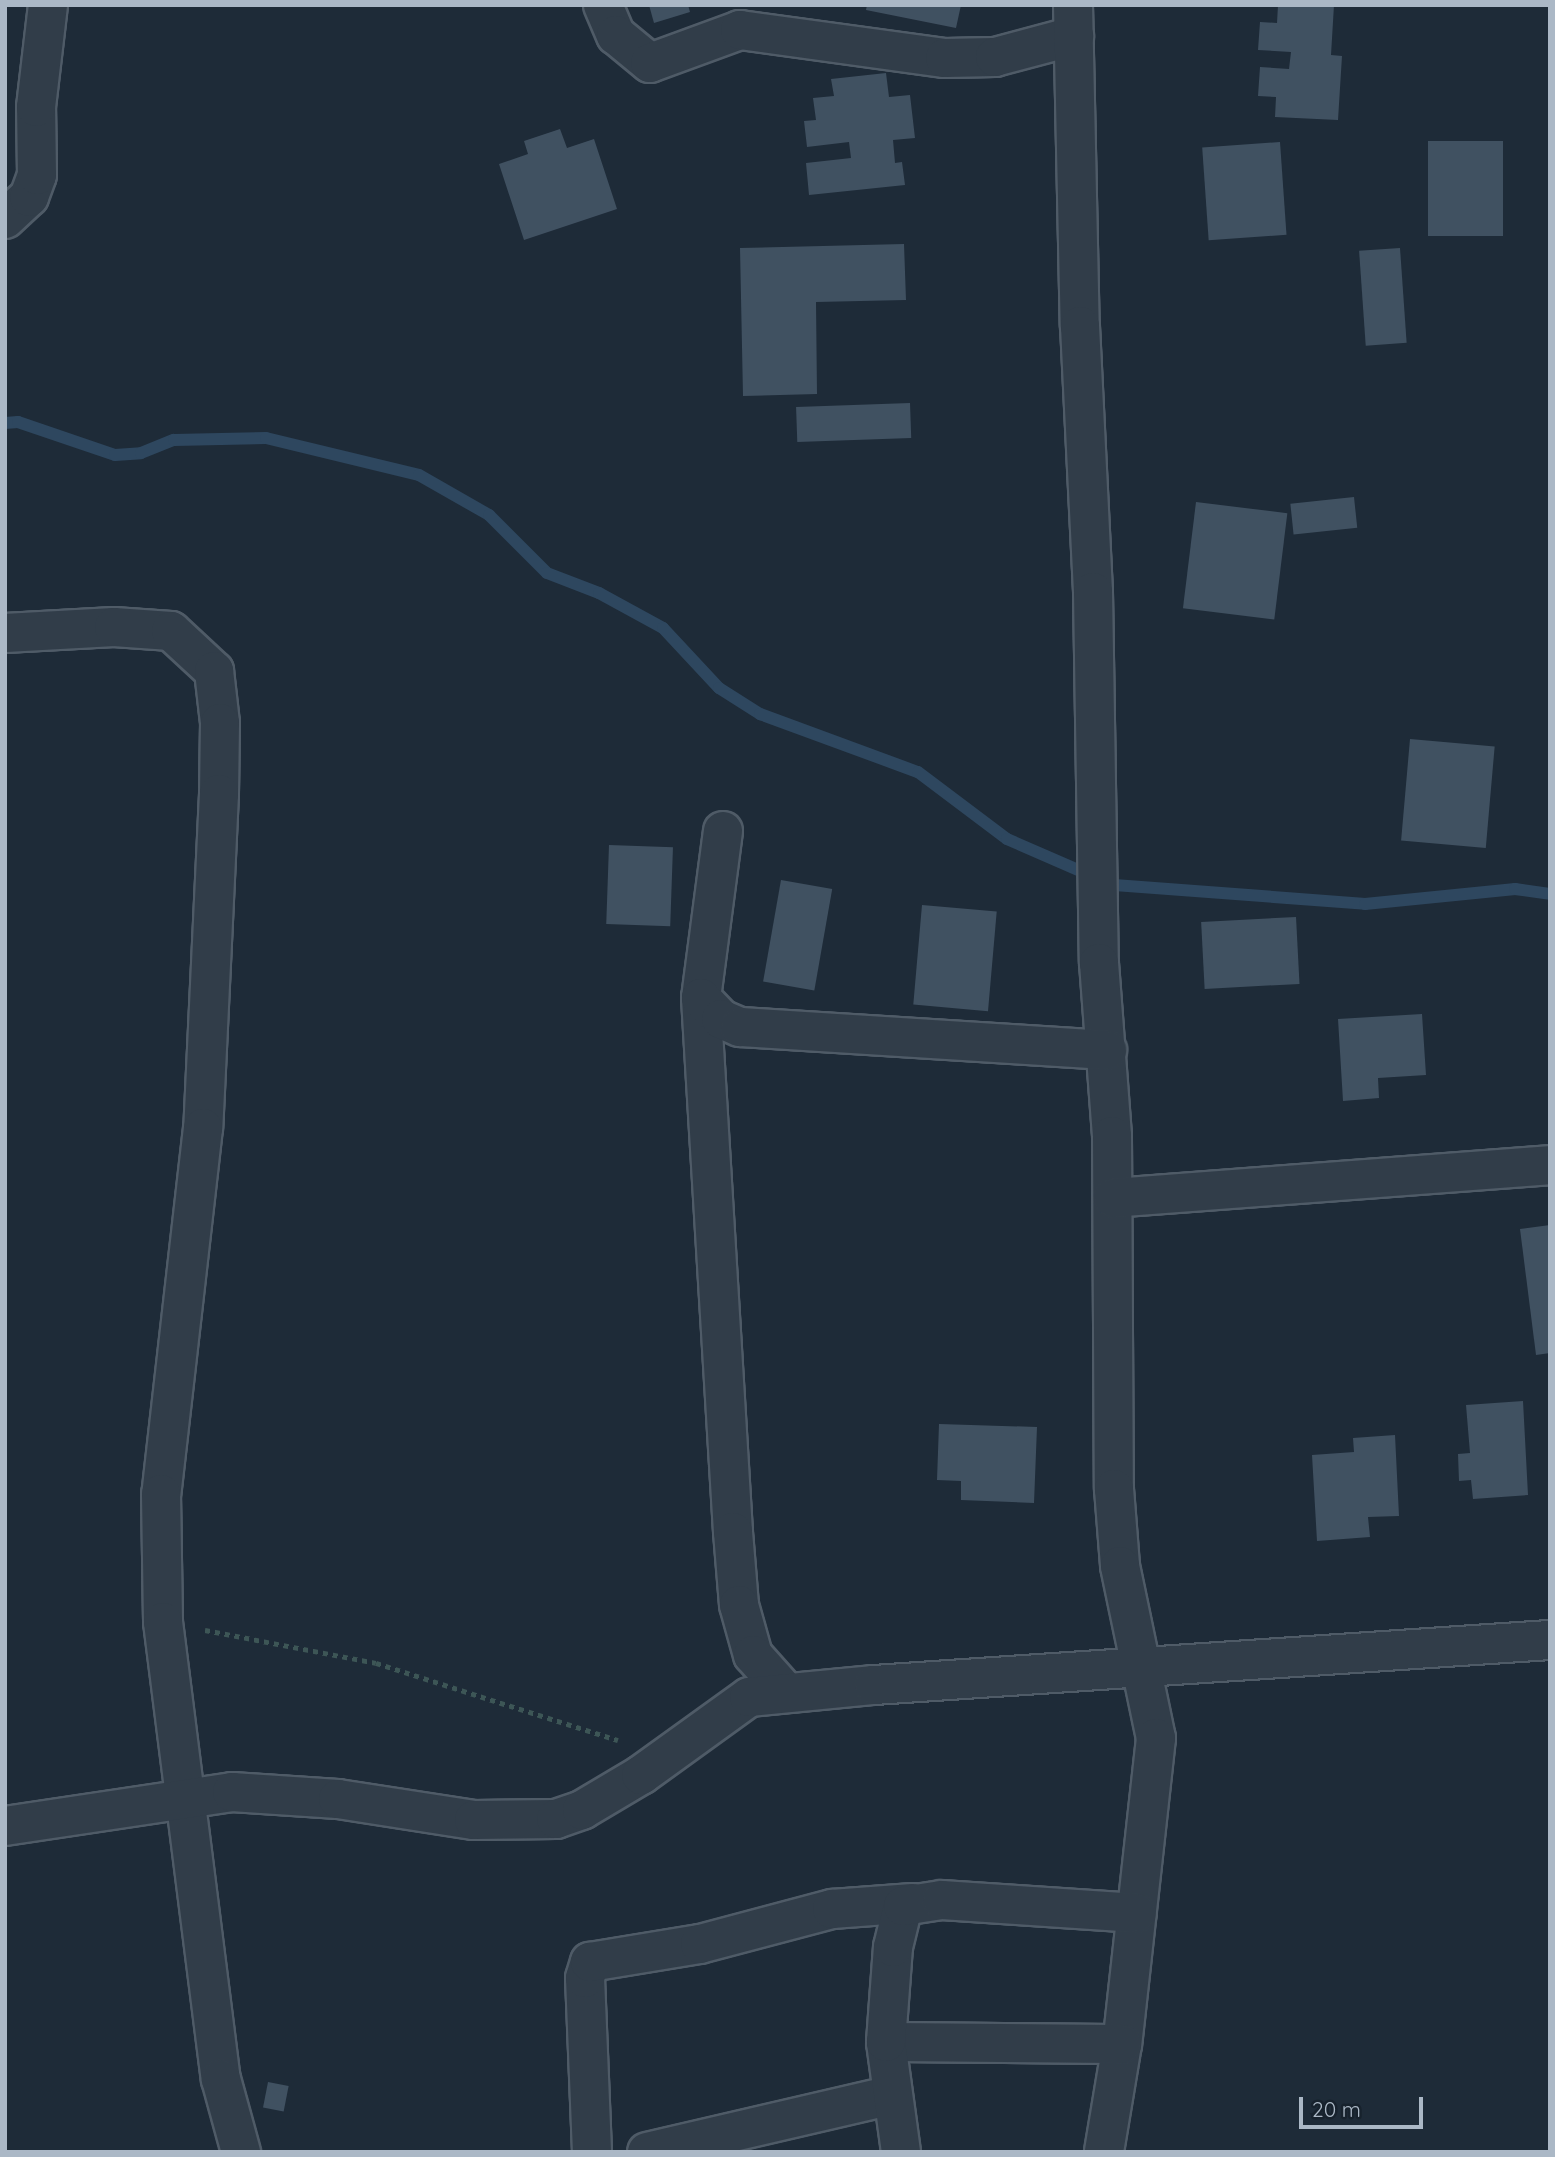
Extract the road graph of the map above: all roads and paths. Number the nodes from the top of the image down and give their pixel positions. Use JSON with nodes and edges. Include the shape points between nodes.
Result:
{"nodes":[{"id":1,"x":48,"y":5,"type":"edge"},
{"id":2,"x":603,"y":5,"type":"edge"},
{"id":3,"x":1074,"y":21,"type":"edge"},
{"id":4,"x":5,"y":219,"type":"edge"},
{"id":5,"x":5,"y":633,"type":"edge"},
{"id":6,"x":723,"y":831,"type":"dead end"},
{"id":7,"x":701,"y":998,"type":"junction"},
{"id":8,"x":1107,"y":1050,"type":"junction"},
{"id":9,"x":1550,"y":1165,"type":"edge"},
{"id":10,"x":1113,"y":1198,"type":"junction"},
{"id":11,"x":163,"y":1622,"type":"junction"},
{"id":12,"x":1550,"y":1640,"type":"edge"},
{"id":13,"x":1140,"y":1669,"type":"junction"},
{"id":14,"x":785,"y":1691,"type":"junction"},
{"id":15,"x":668,"y":1754,"type":"junction"},
{"id":16,"x":185,"y":1797,"type":"junction"},
{"id":17,"x":5,"y":1826,"type":"edge"},
{"id":18,"x":913,"y":1903,"type":"junction"},
{"id":19,"x":1137,"y":1913,"type":"junction"},
{"id":20,"x":886,"y":2042,"type":"junction"},
{"id":21,"x":1122,"y":2044,"type":"junction"},
{"id":22,"x":892,"y":2095,"type":"junction"},
{"id":23,"x":241,"y":2152,"type":"edge"},
{"id":24,"x":592,"y":2152,"type":"edge"},
{"id":25,"x":647,"y":2152,"type":"edge"},
{"id":26,"x":901,"y":2152,"type":"edge"},
{"id":27,"x":1104,"y":2152,"type":"edge"}],
"edges":[{"from":1,"to":4,"type":"street","via":[[36,107],[37,175],[29,197]]},
{"from":2,"to":3,"type":"street","via":[[616,34],[650,63],[740,30],[945,58],[995,57]]},
{"from":3,"to":8,"type":"street","via":[[1080,326],[1093,592],[1099,963]]},
{"from":5,"to":11,"type":"street","via":[[114,627],[172,631],[214,671],[220,723],[219,794],[203,1128],[161,1494]]},
{"from":6,"to":7,"type":"street"},
{"from":7,"to":8,"type":"street","via":[[721,1019],[740,1027]]},
{"from":7,"to":14,"type":"street","via":[[739,1605],[753,1655]]},
{"from":8,"to":10,"type":"street"},
{"from":9,"to":10,"type":"street"},
{"from":10,"to":13,"type":"street","via":[[1114,1489],[1120,1566]]},
{"from":11,"to":15,"type":"path","via":[[376,1663],[496,1705]]},
{"from":11,"to":16,"type":"street"},
{"from":12,"to":13,"type":"street"},
{"from":13,"to":14,"type":"street"},
{"from":13,"to":19,"type":"street","via":[[1154,1714],[1156,1771]]},
{"from":14,"to":15,"type":"street","via":[[749,1697],[728,1708]]},
{"from":15,"to":16,"type":"street","via":[[582,1810],[530,1821],[474,1820],[338,1799],[232,1791]]},
{"from":16,"to":17,"type":"street"},
{"from":16,"to":23,"type":"street","via":[[221,2079]]},
{"from":18,"to":19,"type":"street","via":[[942,1900]]},
{"from":18,"to":20,"type":"street","via":[[903,1906],[898,1916]]},
{"from":18,"to":24,"type":"street","via":[[832,1909],[700,1944],[590,1962],[585,1978]]},
{"from":19,"to":21,"type":"street"},
{"from":20,"to":21,"type":"street"},
{"from":20,"to":22,"type":"street"},
{"from":21,"to":27,"type":"street"},
{"from":22,"to":25,"type":"street"},
{"from":22,"to":26,"type":"street"}]}
